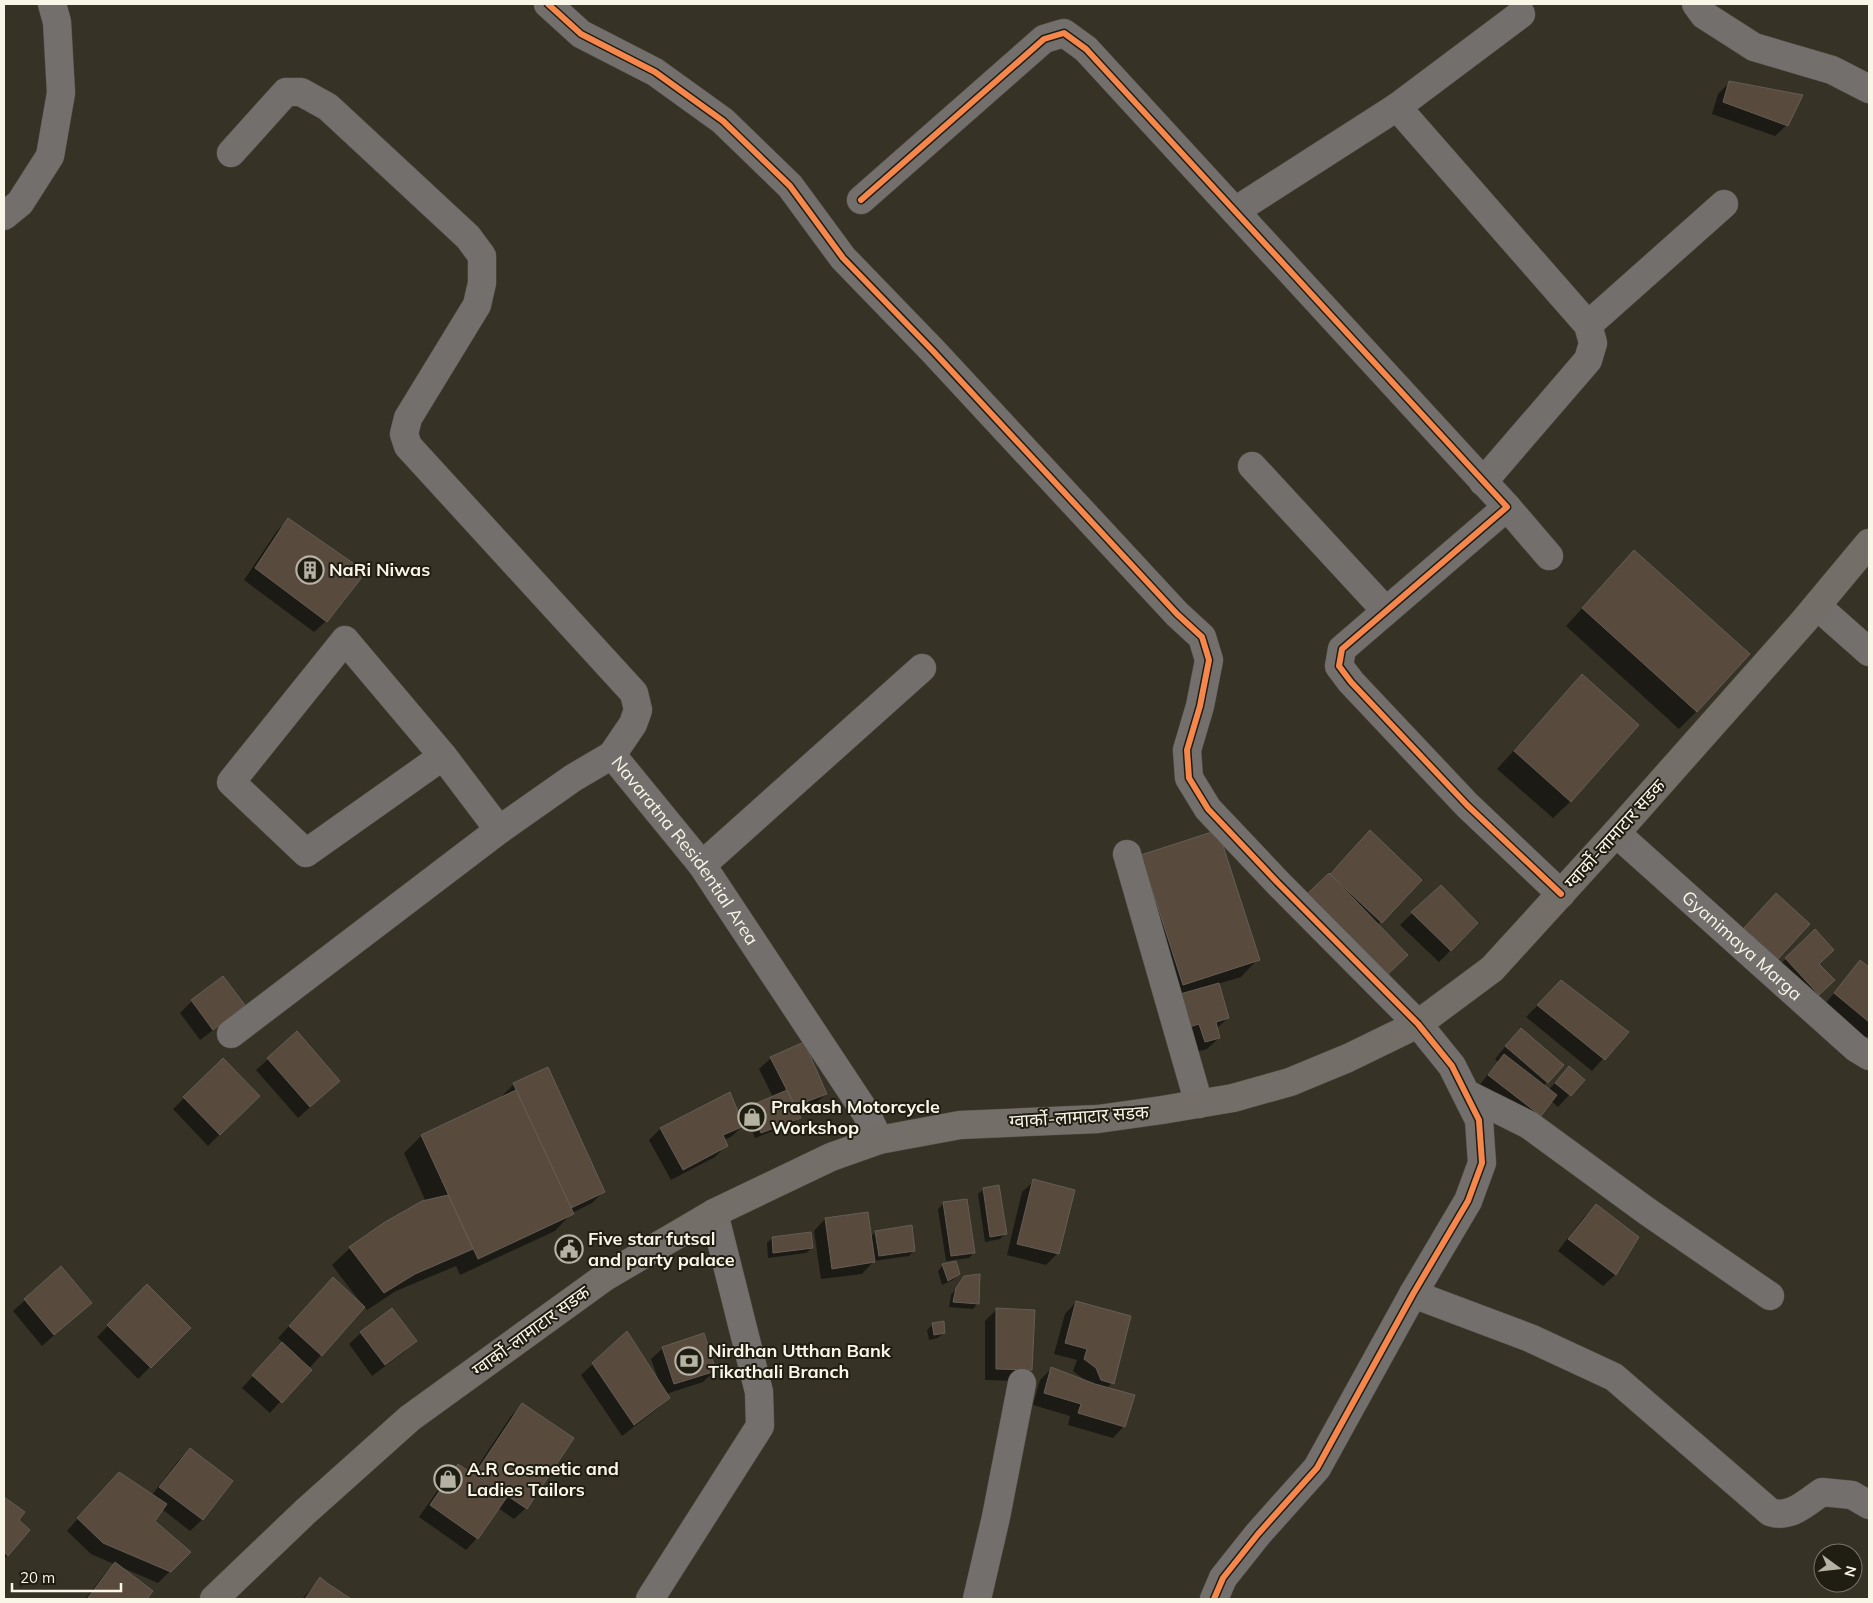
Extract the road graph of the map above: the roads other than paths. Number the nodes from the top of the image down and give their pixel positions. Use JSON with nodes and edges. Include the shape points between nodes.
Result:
{"nodes":[{"id":1,"x":52,"y":4,"type":"edge"},
{"id":2,"x":548,"y":4,"type":"edge"},
{"id":3,"x":1696,"y":4,"type":"edge"},
{"id":4,"x":1521,"y":14,"type":"dead end"},
{"id":5,"x":1869,"y":89,"type":"edge"},
{"id":6,"x":1398,"y":107,"type":"junction"},
{"id":7,"x":230,"y":153,"type":"dead end"},
{"id":8,"x":861,"y":200,"type":"dead end"},
{"id":9,"x":1724,"y":204,"type":"dead end"},
{"id":10,"x":1235,"y":211,"type":"junction"},
{"id":11,"x":4,"y":216,"type":"edge"},
{"id":12,"x":1588,"y":325,"type":"junction"},
{"id":13,"x":1252,"y":466,"type":"dead end"},
{"id":14,"x":1484,"y":482,"type":"junction"},
{"id":15,"x":1507,"y":507,"type":"junction"},
{"id":16,"x":1869,"y":543,"type":"edge"},
{"id":17,"x":1549,"y":556,"type":"dead end"},
{"id":18,"x":1817,"y":606,"type":"junction"},
{"id":19,"x":1386,"y":612,"type":"junction"},
{"id":20,"x":1869,"y":652,"type":"edge"},
{"id":21,"x":922,"y":668,"type":"dead end"},
{"id":22,"x":612,"y":755,"type":"junction"},
{"id":23,"x":443,"y":756,"type":"junction"},
{"id":24,"x":498,"y":830,"type":"junction"},
{"id":25,"x":1616,"y":833,"type":"junction"},
{"id":26,"x":1127,"y":854,"type":"dead end"},
{"id":27,"x":702,"y":865,"type":"junction"},
{"id":28,"x":1561,"y":894,"type":"junction"},
{"id":29,"x":1418,"y":1024,"type":"junction"},
{"id":30,"x":232,"y":1034,"type":"dead end"},
{"id":31,"x":1869,"y":1056,"type":"edge"},
{"id":32,"x":1467,"y":1094,"type":"junction"},
{"id":33,"x":1199,"y":1104,"type":"junction"},
{"id":34,"x":879,"y":1140,"type":"junction"},
{"id":35,"x":714,"y":1213,"type":"junction"},
{"id":36,"x":1413,"y":1294,"type":"junction"},
{"id":37,"x":1770,"y":1296,"type":"dead end"},
{"id":38,"x":1022,"y":1383,"type":"dead end"},
{"id":39,"x":1869,"y":1504,"type":"edge"},
{"id":40,"x":214,"y":1599,"type":"edge"},
{"id":41,"x":651,"y":1599,"type":"edge"},
{"id":42,"x":977,"y":1599,"type":"edge"},
{"id":43,"x":1214,"y":1599,"type":"edge"}],
"edges":[{"from":1,"to":11,"type":"street","via":[[57,22],[61,93],[50,156],[20,203]]},
{"from":2,"to":29,"type":"street","via":[[581,34],[655,72],[723,121],[790,186],[842,258],[1202,637],[1209,660],[1187,750],[1189,778],[1208,809]]},
{"from":3,"to":5,"type":"street","via":[[1704,14],[1754,47],[1832,70]]},
{"from":4,"to":6,"type":"street"},
{"from":6,"to":10,"type":"street"},
{"from":6,"to":12,"type":"street"},
{"from":7,"to":22,"type":"street","via":[[286,92],[301,92],[328,107],[468,237],[482,256],[482,283],[477,305],[408,418],[404,434],[408,446],[634,693],[638,710],[633,724]]},
{"from":8,"to":10,"type":"street","via":[[1044,39],[1064,33],[1086,49]]},
{"from":9,"to":12,"type":"street"},
{"from":10,"to":14,"type":"street"},
{"from":12,"to":14,"type":"street","via":[[1593,343],[1588,360]]},
{"from":13,"to":19,"type":"street"},
{"from":14,"to":15,"type":"street"},
{"from":15,"to":17,"type":"street"},
{"from":15,"to":19,"type":"street"},
{"from":16,"to":18,"type":"main road","name":"ग्वार्को-लामाटार सडक"},
{"from":18,"to":20,"type":"street"},
{"from":18,"to":25,"type":"main road","name":"ग्वार्को-लामाटार सडक"},
{"from":19,"to":28,"type":"street","via":[[1342,649],[1339,666],[1467,805]]},
{"from":21,"to":27,"type":"street"},
{"from":22,"to":24,"type":"street","name":"Navaratna Residential Area"},
{"from":22,"to":27,"type":"street","name":"Navaratna Residential Area"},
{"from":23,"to":23,"type":"street","via":[[344,640],[231,782],[306,853]]},
{"from":23,"to":24,"type":"street"},
{"from":24,"to":30,"type":"street","name":"Navaratna Residential Area"},
{"from":25,"to":28,"type":"main road","name":"ग्वार्को-लामाटार सडक"},
{"from":25,"to":31,"type":"street","name":"Gyanimaya Marga"},
{"from":26,"to":33,"type":"street"},
{"from":27,"to":34,"type":"street","name":"Navaratna Residential Area","via":[[866,1113]]},
{"from":28,"to":29,"type":"main road","name":"ग्वार्को-लामाटार सडक","via":[[1492,969]]},
{"from":29,"to":32,"type":"street","via":[[1452,1066]]},
{"from":29,"to":33,"type":"main road","name":"ग्वार्को-लामाटार सडक","via":[[1290,1082]]},
{"from":32,"to":36,"type":"street","via":[[1480,1120],[1482,1163],[1468,1201]]},
{"from":32,"to":37,"type":"street","via":[[1529,1125]]},
{"from":33,"to":34,"type":"main road","name":"ग्वार्को-लामाटार सडक","via":[[1098,1119],[960,1125]]},
{"from":34,"to":35,"type":"main road","name":"ग्वार्को-लामाटार सडक","via":[[831,1157]]},
{"from":35,"to":40,"type":"main road","name":"ग्वार्को-लामाटार सडक","via":[[605,1277],[410,1418]]},
{"from":35,"to":41,"type":"street","via":[[759,1392],[760,1426]]},
{"from":36,"to":39,"type":"street","via":[[1530,1338],[1614,1377],[1770,1512],[1780,1515],[1794,1511],[1822,1492],[1852,1495]]},
{"from":36,"to":43,"type":"street","via":[[1317,1468],[1223,1578]]},
{"from":38,"to":42,"type":"street"}]}
